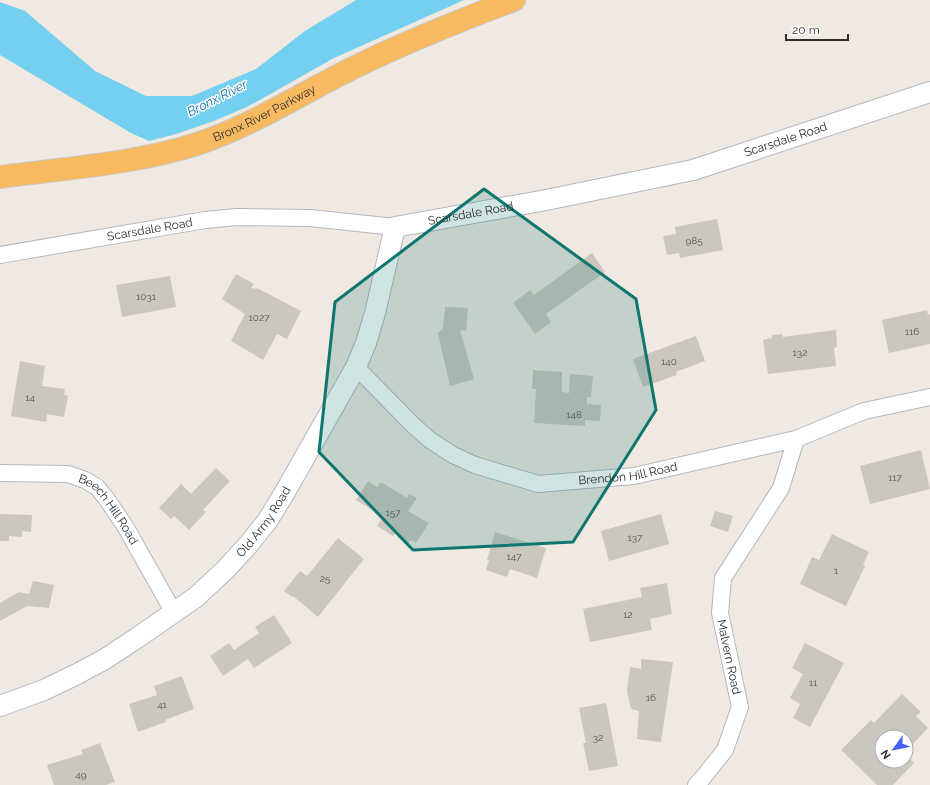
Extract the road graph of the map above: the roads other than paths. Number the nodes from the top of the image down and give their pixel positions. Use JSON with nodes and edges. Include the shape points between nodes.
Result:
{"nodes":[{"id":1,"x":514,"y":0,"type":"edge"},
{"id":2,"x":930,"y":92,"type":"edge"},
{"id":3,"x":0,"y":177,"type":"edge"},
{"id":4,"x":395,"y":227,"type":"junction"},
{"id":5,"x":0,"y":255,"type":"edge"},
{"id":6,"x":356,"y":367,"type":"junction"},
{"id":7,"x":930,"y":397,"type":"edge"},
{"id":8,"x":796,"y":439,"type":"junction"},
{"id":9,"x":0,"y":473,"type":"edge"},
{"id":10,"x":174,"y":613,"type":"junction"},
{"id":11,"x":0,"y":706,"type":"edge"},
{"id":12,"x":696,"y":785,"type":"edge"}],
"edges":[{"from":1,"to":3,"type":"highway","name":"Bronx River Parkway","via":[[386,52],[249,122],[197,144],[144,157]]},
{"from":2,"to":4,"type":"street","name":"Scarsdale Road","via":[[693,170]]},
{"from":4,"to":5,"type":"street","name":"Scarsdale Road","via":[[310,218],[236,217]]},
{"from":4,"to":6,"type":"street","name":"Old Army Road","via":[[375,312]]},
{"from":6,"to":8,"type":"street","name":"Brendon Hill Road","via":[[414,426],[453,455],[475,465],[538,484],[634,476]]},
{"from":6,"to":10,"type":"street","name":"Old Army Road","via":[[268,520],[225,570]]},
{"from":7,"to":8,"type":"street","name":"Brendon Hill Road","via":[[864,411]]},
{"from":8,"to":12,"type":"street","name":"Malvern Road","via":[[781,488],[723,578],[720,613],[740,707],[725,750]]},
{"from":9,"to":10,"type":"street","name":"Beech Hill Road","via":[[68,474],[97,487],[125,526]]},
{"from":10,"to":11,"type":"street","name":"Old Army Road","via":[[105,659],[77,674],[44,690]]}]}
